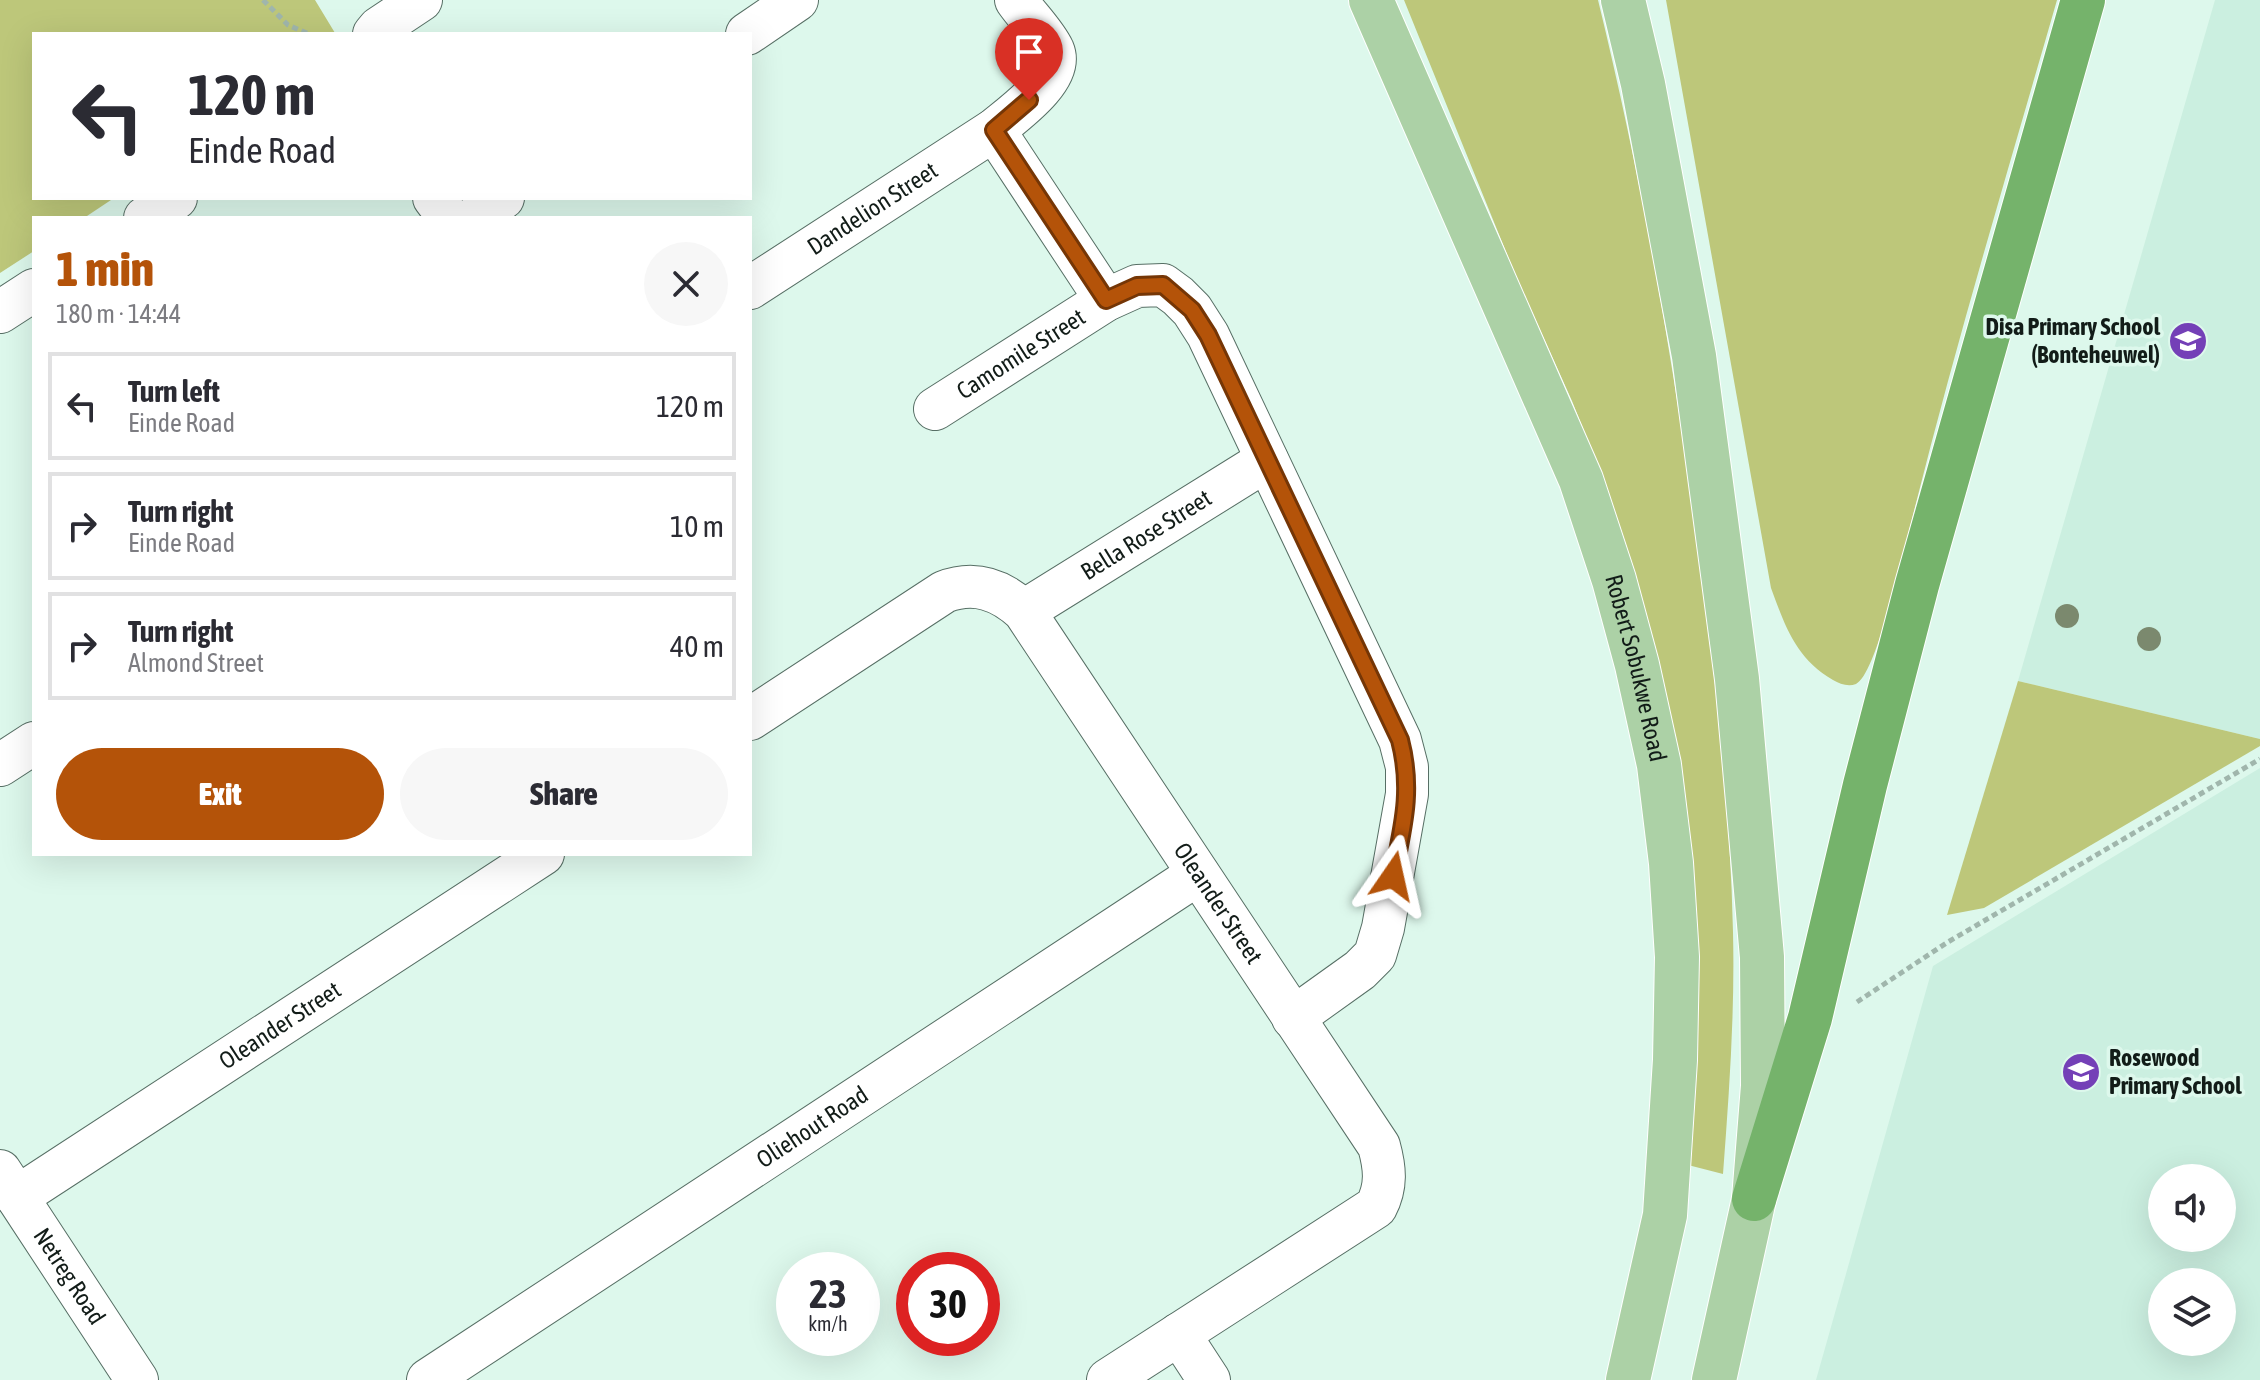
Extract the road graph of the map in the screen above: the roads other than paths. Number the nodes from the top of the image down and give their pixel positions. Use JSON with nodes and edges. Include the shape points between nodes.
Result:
{"nodes":[{"id":1,"x":421,"y":0,"type":"edge"},
{"id":2,"x":797,"y":0,"type":"edge"},
{"id":3,"x":1016,"y":0,"type":"edge"},
{"id":4,"x":1371,"y":0,"type":"edge"},
{"id":5,"x":1623,"y":0,"type":"edge"},
{"id":6,"x":2083,"y":0,"type":"edge"},
{"id":7,"x":376,"y":32,"type":"edge"},
{"id":8,"x":750,"y":32,"type":"edge"},
{"id":9,"x":994,"y":130,"type":"junction"},
{"id":10,"x":173,"y":200,"type":"edge"},
{"id":11,"x":500,"y":200,"type":"edge"},
{"id":12,"x":148,"y":216,"type":"edge"},
{"id":13,"x":477,"y":216,"type":"edge"},
{"id":14,"x":752,"y":287,"type":"edge"},
{"id":15,"x":32,"y":291,"type":"edge"},
{"id":16,"x":1106,"y":300,"type":"junction"},
{"id":17,"x":0,"y":312,"type":"edge"},
{"id":18,"x":935,"y":409,"type":"dead end"},
{"id":19,"x":1267,"y":460,"type":"junction"},
{"id":20,"x":1024,"y":611,"type":"junction"},
{"id":21,"x":752,"y":718,"type":"edge"},
{"id":22,"x":32,"y":744,"type":"edge"},
{"id":23,"x":0,"y":765,"type":"edge"},
{"id":24,"x":540,"y":856,"type":"edge"},
{"id":25,"x":1198,"y":874,"type":"junction"},
{"id":26,"x":1293,"y":1018,"type":"junction"},
{"id":27,"x":8,"y":1184,"type":"edge"},
{"id":28,"x":1754,"y":1199,"type":"junction"},
{"id":29,"x":1179,"y":1334,"type":"junction"},
{"id":30,"x":137,"y":1380,"type":"edge"},
{"id":31,"x":428,"y":1380,"type":"edge"},
{"id":32,"x":1108,"y":1380,"type":"edge"},
{"id":33,"x":1209,"y":1380,"type":"edge"},
{"id":34,"x":1628,"y":1380,"type":"edge"},
{"id":35,"x":1714,"y":1380,"type":"edge"}],
"edges":[{"from":1,"to":7,"type":"street"},
{"from":2,"to":8,"type":"street"},
{"from":3,"to":9,"type":"street","name":"Dandelion Street","via":[[1053,49],[1056,64],[1029,100]]},
{"from":4,"to":34,"type":"main road","name":"Robert Sobukwe Road","via":[[1581,480],[1630,637],[1659,765],[1676,941],[1675,1060],[1665,1215]]},
{"from":5,"to":28,"type":"main road","via":[[1694,356],[1737,679],[1762,957],[1763,1086]]},
{"from":6,"to":28,"type":"highway","via":[[1917,585],[1810,1018]]},
{"from":9,"to":14,"type":"street","name":"Dandelion Street"},
{"from":9,"to":16,"type":"street"},
{"from":10,"to":12,"type":"street"},
{"from":11,"to":13,"type":"street"},
{"from":15,"to":17,"type":"street"},
{"from":16,"to":18,"type":"street","name":"Camomile Street"},
{"from":16,"to":19,"type":"street","name":"Camomile Street","via":[[1137,286],[1163,285],[1178,296],[1208,335]]},
{"from":19,"to":20,"type":"street","name":"Bella Rose Street"},
{"from":19,"to":26,"type":"street","name":"Camomile Street","via":[[1400,740],[1407,767],[1404,824],[1375,955]]},
{"from":20,"to":21,"type":"street","name":"Oleander Street","via":[[985,587],[944,592]]},
{"from":20,"to":25,"type":"street","name":"Oleander Street"},
{"from":22,"to":23,"type":"street"},
{"from":24,"to":27,"type":"street","name":"Oleander Street"},
{"from":25,"to":26,"type":"street","name":"Oleander Street"},
{"from":25,"to":31,"type":"street","name":"Oliehout Road"},
{"from":26,"to":29,"type":"street","name":"Oleander Street","via":[[1379,1146],[1384,1192],[1376,1207]]},
{"from":27,"to":30,"type":"street","name":"Netreg Road"},
{"from":28,"to":35,"type":"main road"},
{"from":29,"to":32,"type":"street","name":"Oleander Street"},
{"from":29,"to":33,"type":"street"}]}
